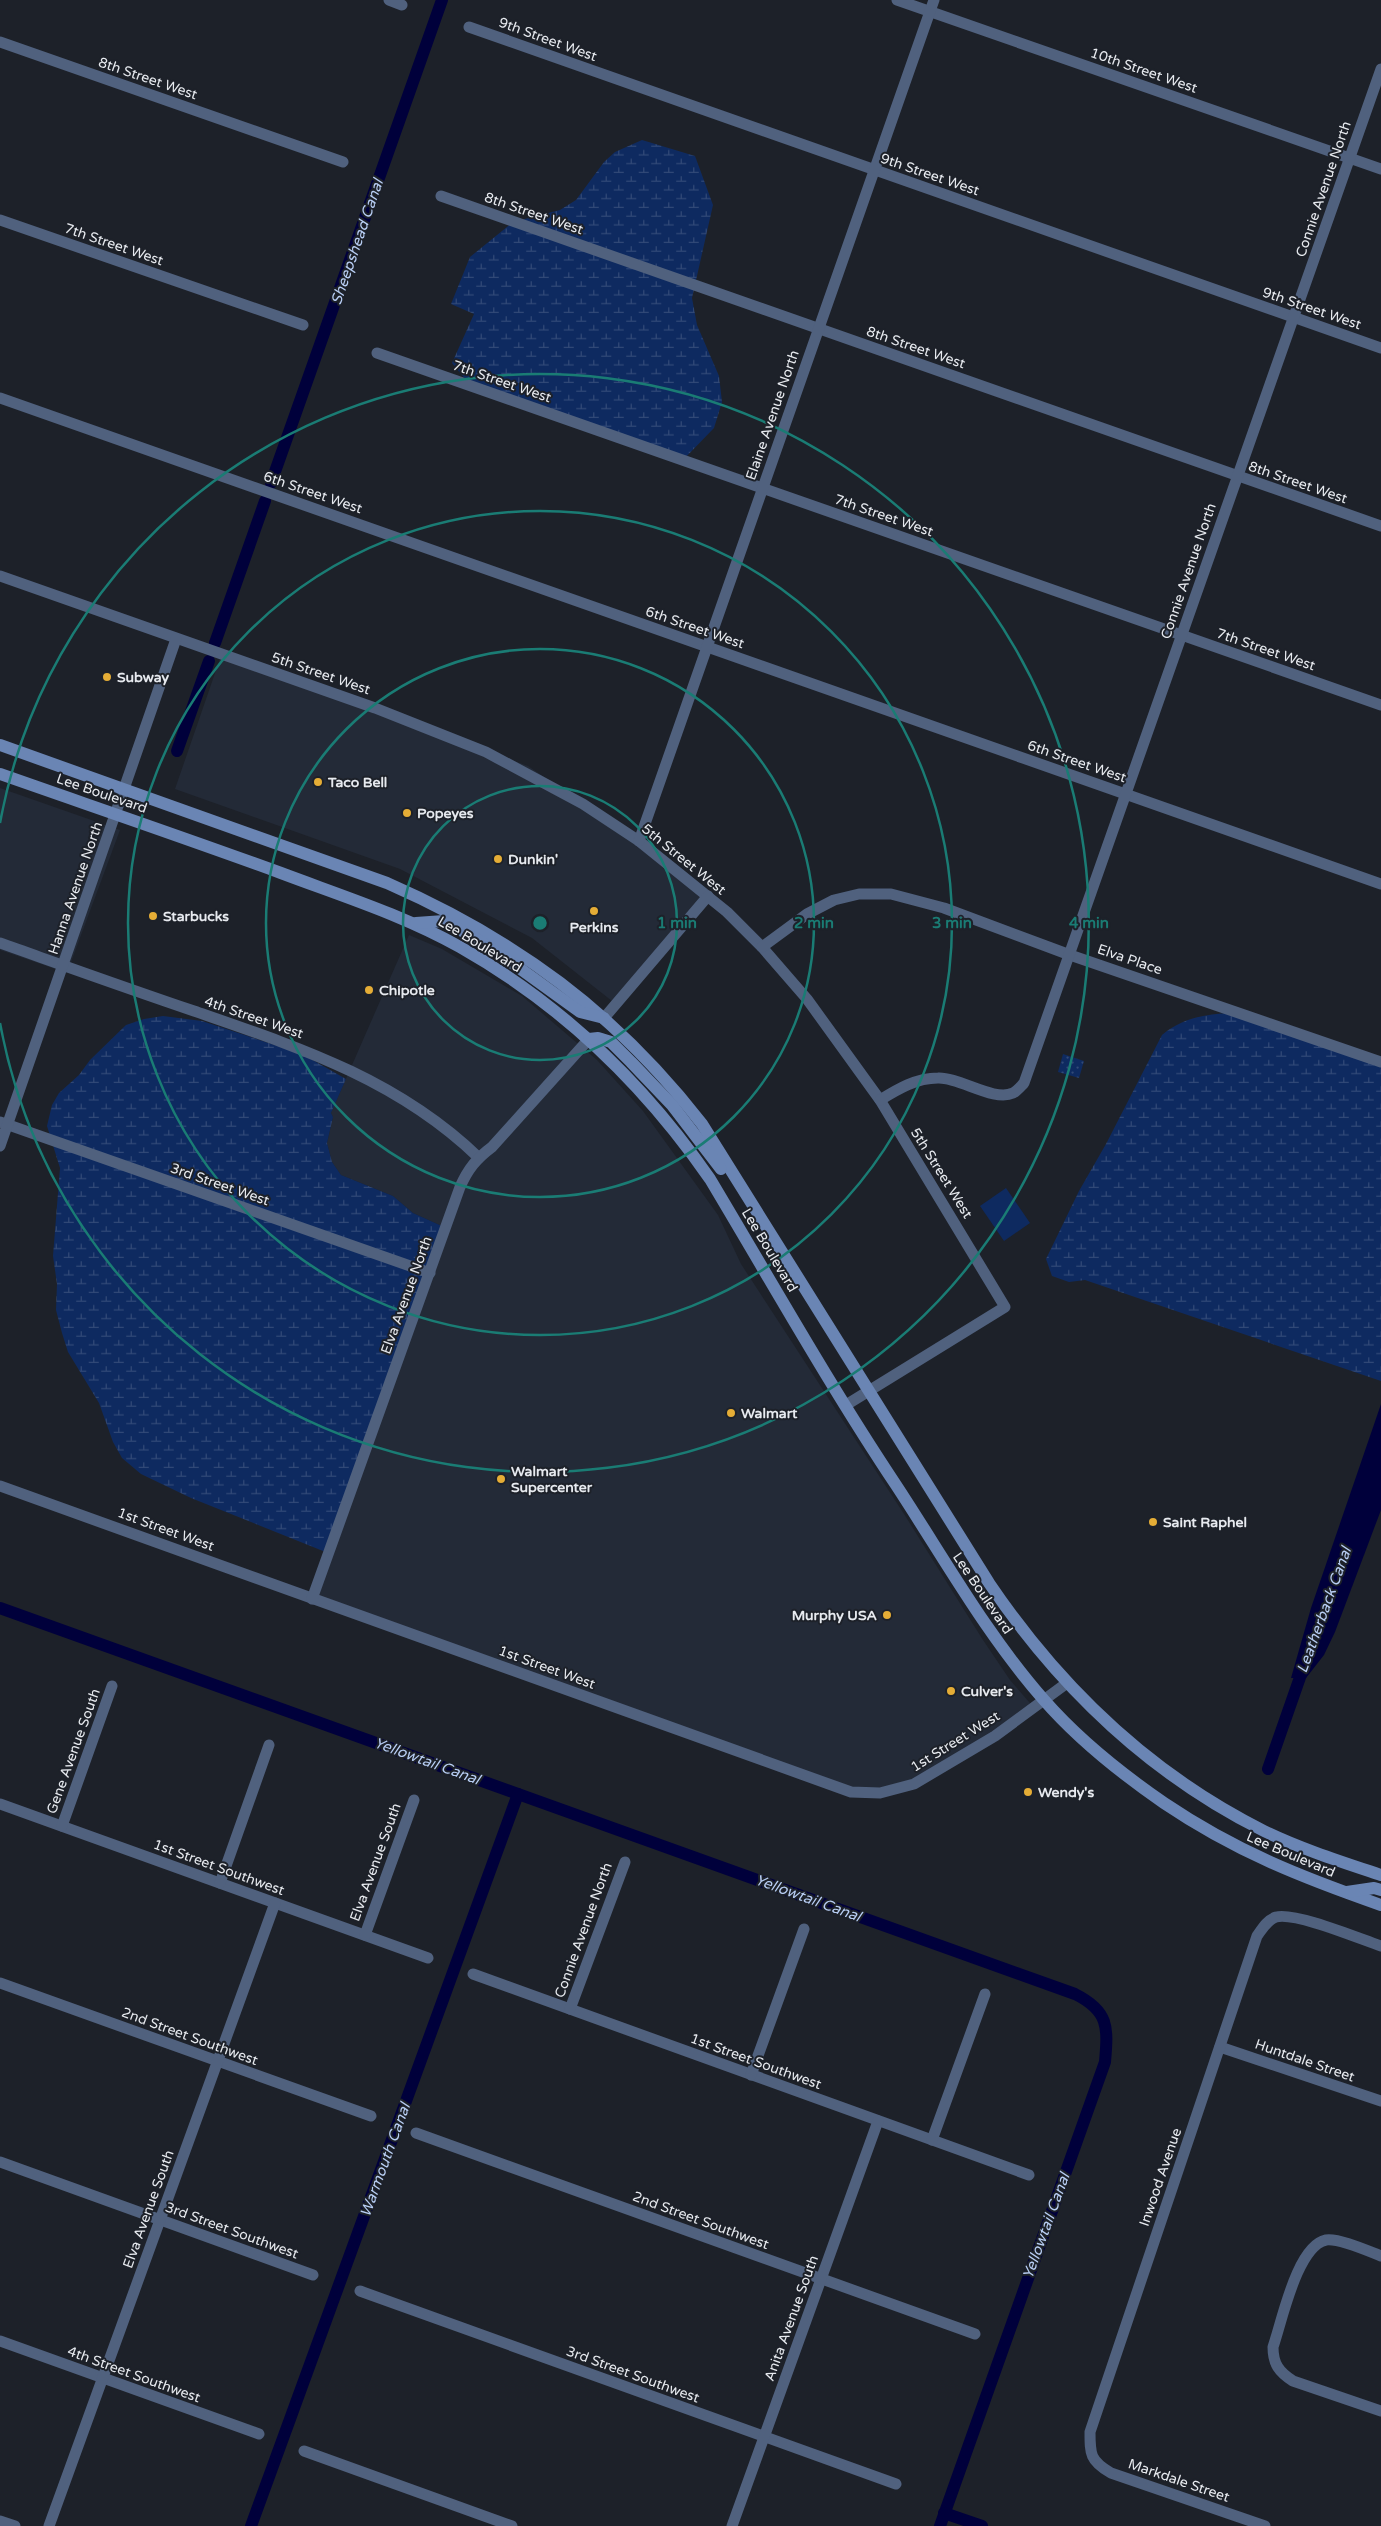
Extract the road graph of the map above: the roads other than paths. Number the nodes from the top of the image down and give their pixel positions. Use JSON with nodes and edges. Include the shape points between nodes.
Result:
{"nodes":[{"id":1,"x":389,"y":0,"type":"edge"},
{"id":2,"x":897,"y":0,"type":"edge"},
{"id":3,"x":934,"y":0,"type":"edge"},
{"id":4,"x":402,"y":5,"type":"dead end"},
{"id":5,"x":930,"y":12,"type":"junction"},
{"id":6,"x":468,"y":27,"type":"dead end"},
{"id":7,"x":0,"y":42,"type":"edge"},
{"id":8,"x":1381,"y":69,"type":"edge"},
{"id":9,"x":1349,"y":159,"type":"junction"},
{"id":10,"x":343,"y":162,"type":"dead end"},
{"id":11,"x":1381,"y":169,"type":"edge"},
{"id":12,"x":874,"y":170,"type":"junction"},
{"id":13,"x":441,"y":196,"type":"dead end"},
{"id":14,"x":0,"y":220,"type":"edge"},
{"id":15,"x":1293,"y":318,"type":"junction"},
{"id":16,"x":303,"y":325,"type":"dead end"},
{"id":17,"x":818,"y":328,"type":"junction"},
{"id":18,"x":1381,"y":348,"type":"edge"},
{"id":19,"x":377,"y":353,"type":"dead end"},
{"id":20,"x":0,"y":398,"type":"edge"},
{"id":21,"x":1237,"y":477,"type":"junction"},
{"id":22,"x":762,"y":488,"type":"junction"},
{"id":23,"x":1381,"y":526,"type":"edge"},
{"id":24,"x":0,"y":576,"type":"edge"},
{"id":25,"x":1182,"y":635,"type":"junction"},
{"id":26,"x":176,"y":640,"type":"junction"},
{"id":27,"x":707,"y":646,"type":"junction"},
{"id":28,"x":1381,"y":706,"type":"edge"},
{"id":29,"x":0,"y":745,"type":"edge"},
{"id":30,"x":0,"y":774,"type":"edge"},
{"id":31,"x":125,"y":790,"type":"junction"},
{"id":32,"x":1126,"y":794,"type":"junction"},
{"id":33,"x":116,"y":815,"type":"junction"},
{"id":34,"x":639,"y":841,"type":"junction"},
{"id":35,"x":1381,"y":884,"type":"edge"},
{"id":36,"x":708,"y":896,"type":"junction"},
{"id":37,"x":414,"y":924,"type":"junction"},
{"id":38,"x":0,"y":944,"type":"edge"},
{"id":39,"x":762,"y":947,"type":"junction"},
{"id":40,"x":1070,"y":955,"type":"junction"},
{"id":41,"x":64,"y":966,"type":"junction"},
{"id":42,"x":604,"y":1018,"type":"junction"},
{"id":43,"x":589,"y":1039,"type":"junction"},
{"id":44,"x":1381,"y":1062,"type":"edge"},
{"id":45,"x":880,"y":1100,"type":"junction"},
{"id":46,"x":4,"y":1123,"type":"edge"},
{"id":47,"x":0,"y":1146,"type":"edge"},
{"id":48,"x":478,"y":1157,"type":"junction"},
{"id":49,"x":741,"y":1187,"type":"junction"},
{"id":50,"x":430,"y":1273,"type":"junction"},
{"id":51,"x":869,"y":1392,"type":"junction"},
{"id":52,"x":846,"y":1405,"type":"junction"},
{"id":53,"x":0,"y":1486,"type":"edge"},
{"id":54,"x":312,"y":1598,"type":"junction"},
{"id":55,"x":1067,"y":1683,"type":"junction"},
{"id":56,"x":112,"y":1686,"type":"dead end"},
{"id":57,"x":1045,"y":1701,"type":"junction"},
{"id":58,"x":269,"y":1745,"type":"dead end"},
{"id":59,"x":414,"y":1800,"type":"dead end"},
{"id":60,"x":0,"y":1804,"type":"edge"},
{"id":61,"x":62,"y":1826,"type":"junction"},
{"id":62,"x":625,"y":1862,"type":"dead end"},
{"id":63,"x":1381,"y":1875,"type":"edge"},
{"id":64,"x":220,"y":1883,"type":"junction"},
{"id":65,"x":1381,"y":1890,"type":"edge"},
{"id":66,"x":1345,"y":1892,"type":"junction"},
{"id":67,"x":275,"y":1903,"type":"junction"},
{"id":68,"x":1381,"y":1904,"type":"edge"},
{"id":69,"x":804,"y":1929,"type":"dead end"},
{"id":70,"x":365,"y":1935,"type":"junction"},
{"id":71,"x":1381,"y":1946,"type":"edge"},
{"id":72,"x":428,"y":1958,"type":"dead end"},
{"id":73,"x":472,"y":1974,"type":"dead end"},
{"id":74,"x":0,"y":1983,"type":"edge"},
{"id":75,"x":985,"y":1994,"type":"dead end"},
{"id":76,"x":570,"y":2009,"type":"junction"},
{"id":77,"x":1220,"y":2047,"type":"junction"},
{"id":78,"x":217,"y":2061,"type":"junction"},
{"id":79,"x":751,"y":2075,"type":"junction"},
{"id":80,"x":1381,"y":2101,"type":"edge"},
{"id":81,"x":371,"y":2116,"type":"dead end"},
{"id":82,"x":878,"y":2121,"type":"junction"},
{"id":83,"x":416,"y":2133,"type":"dead end"},
{"id":84,"x":932,"y":2140,"type":"junction"},
{"id":85,"x":0,"y":2162,"type":"edge"},
{"id":86,"x":1030,"y":2175,"type":"dead end"},
{"id":87,"x":160,"y":2219,"type":"junction"},
{"id":88,"x":1381,"y":2256,"type":"edge"},
{"id":89,"x":313,"y":2275,"type":"dead end"},
{"id":90,"x":821,"y":2279,"type":"junction"},
{"id":91,"x":360,"y":2291,"type":"dead end"},
{"id":92,"x":976,"y":2334,"type":"dead end"},
{"id":93,"x":0,"y":2341,"type":"edge"},
{"id":94,"x":103,"y":2378,"type":"junction"},
{"id":95,"x":1381,"y":2411,"type":"edge"},
{"id":96,"x":259,"y":2434,"type":"dead end"},
{"id":97,"x":764,"y":2437,"type":"junction"},
{"id":98,"x":304,"y":2451,"type":"dead end"},
{"id":99,"x":1090,"y":2453,"type":"joint"},
{"id":100,"x":896,"y":2484,"type":"dead end"},
{"id":101,"x":0,"y":2521,"type":"edge"},
{"id":102,"x":15,"y":2526,"type":"edge"},
{"id":103,"x":49,"y":2526,"type":"edge"},
{"id":104,"x":512,"y":2526,"type":"edge"},
{"id":105,"x":732,"y":2526,"type":"edge"},
{"id":106,"x":1265,"y":2526,"type":"edge"}],
"edges":[{"from":1,"to":4,"type":"street"},
{"from":2,"to":5,"type":"street","name":"10th Street West"},
{"from":3,"to":5,"type":"street","name":"Elaine Avenue North"},
{"from":5,"to":9,"type":"street","name":"10th Street West"},
{"from":5,"to":12,"type":"street","name":"Elaine Avenue North"},
{"from":6,"to":12,"type":"street","name":"9th Street West"},
{"from":7,"to":10,"type":"street","name":"8th Street West"},
{"from":8,"to":9,"type":"street","name":"Connie Avenue North"},
{"from":9,"to":11,"type":"street","name":"10th Street West"},
{"from":9,"to":15,"type":"street","name":"Connie Avenue North"},
{"from":12,"to":15,"type":"street","name":"9th Street West"},
{"from":12,"to":17,"type":"street","name":"Elaine Avenue North"},
{"from":13,"to":17,"type":"street","name":"8th Street West"},
{"from":14,"to":16,"type":"street","name":"7th Street West"},
{"from":15,"to":18,"type":"street","name":"9th Street West"},
{"from":15,"to":21,"type":"street","name":"Connie Avenue North"},
{"from":17,"to":21,"type":"street","name":"8th Street West"},
{"from":17,"to":22,"type":"street","name":"Elaine Avenue North"},
{"from":19,"to":22,"type":"street","name":"7th Street West"},
{"from":20,"to":27,"type":"street","name":"6th Street West"},
{"from":21,"to":23,"type":"street","name":"8th Street West"},
{"from":21,"to":25,"type":"street","name":"Connie Avenue North"},
{"from":22,"to":25,"type":"street","name":"7th Street West"},
{"from":22,"to":27,"type":"street","name":"Elaine Avenue North"},
{"from":24,"to":26,"type":"street","name":"5th Street West"},
{"from":25,"to":28,"type":"street","name":"7th Street West"},
{"from":25,"to":32,"type":"street","name":"Connie Avenue North"},
{"from":26,"to":31,"type":"street","name":"Hanna Avenue North"},
{"from":26,"to":34,"type":"street","name":"5th Street West","via":[[375,708],[486,752],[583,804]]},
{"from":27,"to":32,"type":"street","name":"6th Street West"},
{"from":27,"to":34,"type":"street","name":"Elaine Avenue North"},
{"from":29,"to":31,"type":"main road","name":"Lee Boulevard"},
{"from":30,"to":33,"type":"main road","name":"Lee Boulevard"},
{"from":31,"to":33,"type":"street","name":"Hanna Avenue North"},
{"from":31,"to":42,"type":"main road","name":"Lee Boulevard","via":[[387,883],[428,901],[519,952]]},
{"from":32,"to":35,"type":"street","name":"6th Street West"},
{"from":32,"to":40,"type":"street","name":"Connie Avenue North"},
{"from":33,"to":37,"type":"main road","name":"Lee Boulevard"},
{"from":33,"to":41,"type":"street","name":"Hanna Avenue North"},
{"from":34,"to":36,"type":"street","name":"5th Street West"},
{"from":36,"to":39,"type":"street","name":"5th Street West"},
{"from":36,"to":42,"type":"street"},
{"from":37,"to":42,"type":"main road","via":[[444,921],[507,959],[580,1012]]},
{"from":37,"to":43,"type":"main road","name":"Lee Boulevard","via":[[503,974]]},
{"from":38,"to":41,"type":"street","name":"4th Street West"},
{"from":39,"to":40,"type":"street","name":"Elva Place","via":[[820,907],[847,896],[874,893],[925,902]]},
{"from":39,"to":45,"type":"street","name":"5th Street West","via":[[830,1027]]},
{"from":40,"to":44,"type":"street","name":"Elva Place"},
{"from":40,"to":45,"type":"street","name":"Connie Avenue North","via":[[1024,1082],[1013,1093],[999,1095],[940,1077],[924,1079]]},
{"from":41,"to":46,"type":"street","name":"Hanna Avenue North"},
{"from":41,"to":48,"type":"street","name":"4th Street West","via":[[290,1044],[350,1069],[409,1101]]},
{"from":42,"to":49,"type":"main road","name":"Lee Boulevard","via":[[679,1094]]},
{"from":43,"to":48,"type":"street","name":"Elva Avenue North","via":[[492,1147]]},
{"from":43,"to":49,"type":"main road","via":[[604,1040],[617,1048],[672,1105],[730,1180]]},
{"from":43,"to":52,"type":"main road","name":"Lee Boulevard","via":[[638,1087],[689,1149]]},
{"from":45,"to":51,"type":"street","name":"5th Street West","via":[[1005,1307]]},
{"from":46,"to":47,"type":"street","name":"Hanna Avenue North"},
{"from":46,"to":50,"type":"street","name":"3rd Street West"},
{"from":48,"to":50,"type":"street","name":"Elva Avenue North","via":[[460,1187]]},
{"from":49,"to":51,"type":"main road","name":"Lee Boulevard"},
{"from":50,"to":54,"type":"street","name":"Elva Avenue North"},
{"from":51,"to":52,"type":"street","name":"5th Street West"},
{"from":51,"to":55,"type":"main road","name":"Lee Boulevard","via":[[1014,1620]]},
{"from":52,"to":57,"type":"main road","name":"Lee Boulevard","via":[[956,1581],[998,1642]]},
{"from":53,"to":54,"type":"street","name":"1st Street West"},
{"from":54,"to":57,"type":"street","name":"1st Street West","via":[[851,1792],[880,1793],[914,1784],[995,1736]]},
{"from":55,"to":57,"type":"street","name":"1st Street West"},
{"from":55,"to":63,"type":"main road","name":"Lee Boulevard","via":[[1147,1758],[1216,1806],[1266,1832]]},
{"from":56,"to":61,"type":"street","name":"Gene Avenue South"},
{"from":57,"to":66,"type":"main road","name":"Lee Boulevard","via":[[1136,1782],[1194,1822],[1270,1864]]},
{"from":58,"to":64,"type":"street"},
{"from":59,"to":70,"type":"street","name":"Elva Avenue South"},
{"from":60,"to":61,"type":"street","name":"1st Street Southwest"},
{"from":61,"to":64,"type":"street","name":"1st Street Southwest"},
{"from":62,"to":76,"type":"street","name":"Connie Avenue North"},
{"from":64,"to":67,"type":"street","name":"1st Street Southwest"},
{"from":65,"to":66,"type":"main road"},
{"from":66,"to":68,"type":"main road","name":"Lee Boulevard"},
{"from":67,"to":70,"type":"street","name":"1st Street Southwest"},
{"from":67,"to":78,"type":"street","name":"Elva Avenue South"},
{"from":69,"to":79,"type":"street"},
{"from":70,"to":72,"type":"street","name":"1st Street Southwest"},
{"from":71,"to":77,"type":"street","name":"Inwood Avenue","via":[[1293,1917],[1276,1917],[1257,1936]]},
{"from":73,"to":76,"type":"street","name":"1st Street Southwest"},
{"from":74,"to":78,"type":"street","name":"2nd Street Southwest"},
{"from":75,"to":84,"type":"street"},
{"from":76,"to":79,"type":"street","name":"1st Street Southwest"},
{"from":77,"to":80,"type":"street","name":"Huntdale Street"},
{"from":77,"to":99,"type":"street","name":"Inwood Avenue","via":[[1090,2432]]},
{"from":78,"to":81,"type":"street","name":"2nd Street Southwest"},
{"from":78,"to":87,"type":"street","name":"Elva Avenue South"},
{"from":79,"to":82,"type":"street","name":"1st Street Southwest"},
{"from":82,"to":84,"type":"street","name":"1st Street Southwest"},
{"from":82,"to":90,"type":"street","name":"Anita Avenue South"},
{"from":83,"to":90,"type":"street","name":"2nd Street Southwest"},
{"from":84,"to":86,"type":"street","name":"1st Street Southwest"},
{"from":85,"to":87,"type":"street","name":"3rd Street Southwest"},
{"from":87,"to":89,"type":"street","name":"3rd Street Southwest"},
{"from":87,"to":94,"type":"street","name":"Elva Avenue South"},
{"from":88,"to":95,"type":"street","via":[[1340,2242],[1327,2240],[1314,2245],[1299,2268],[1273,2347],[1273,2360],[1281,2373],[1294,2381]]},
{"from":90,"to":92,"type":"street","name":"2nd Street Southwest"},
{"from":90,"to":97,"type":"street","name":"Anita Avenue South"},
{"from":91,"to":97,"type":"street","name":"3rd Street Southwest"},
{"from":93,"to":94,"type":"street","name":"4th Street Southwest"},
{"from":94,"to":96,"type":"street","name":"4th Street Southwest"},
{"from":94,"to":103,"type":"street","name":"Elva Avenue South"},
{"from":97,"to":100,"type":"street","name":"3rd Street Southwest"},
{"from":97,"to":105,"type":"street","name":"Anita Avenue South"},
{"from":98,"to":104,"type":"street"},
{"from":99,"to":106,"type":"street","name":"Markdale Street","via":[[1099,2466],[1111,2473]]},
{"from":101,"to":102,"type":"street"}]}
